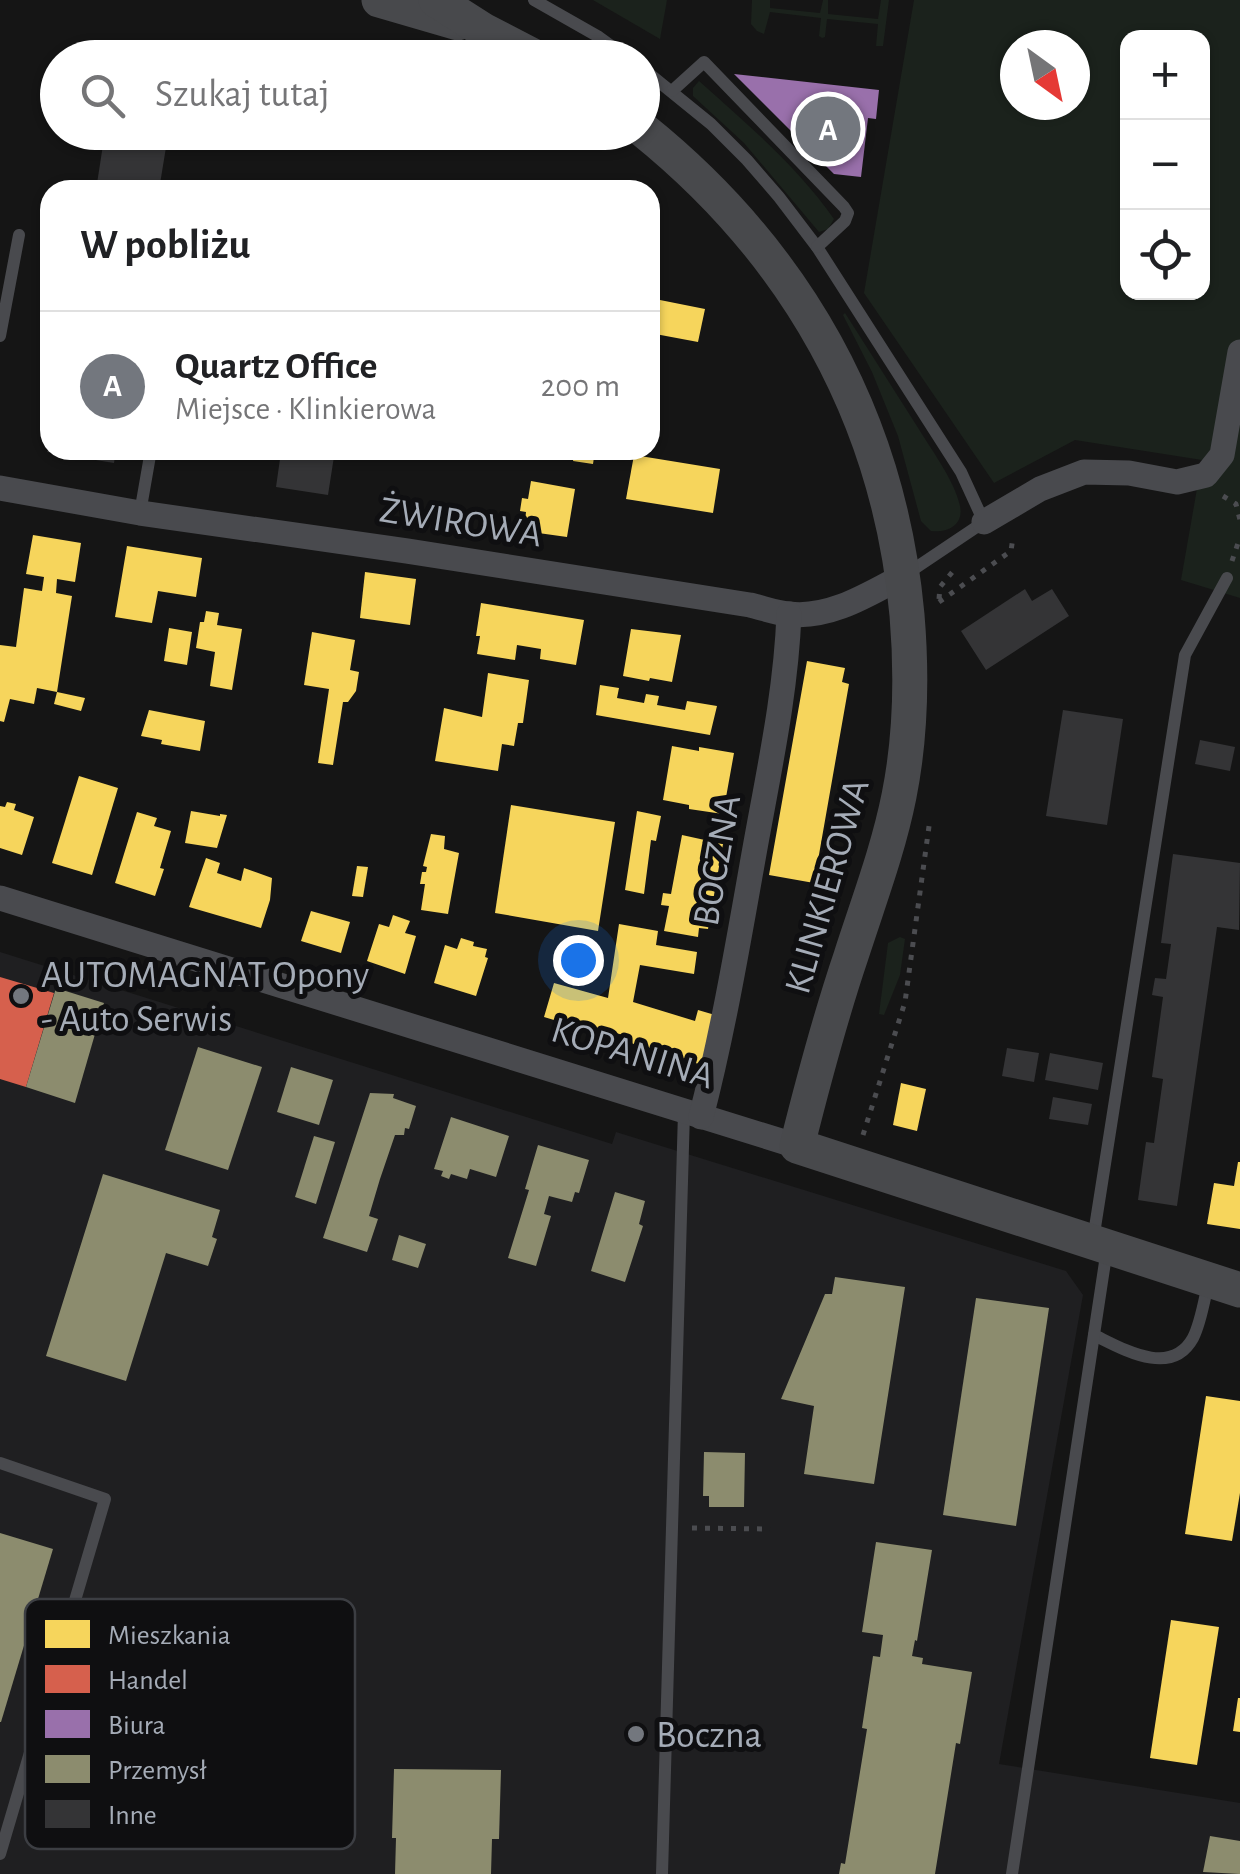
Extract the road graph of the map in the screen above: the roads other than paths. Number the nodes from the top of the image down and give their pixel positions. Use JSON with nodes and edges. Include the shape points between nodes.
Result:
{"nodes":[{"id":1,"x":380,"y":0,"type":"edge"},
{"id":2,"x":436,"y":0,"type":"edge"},
{"id":3,"x":534,"y":0,"type":"edge"},
{"id":4,"x":484,"y":30,"type":"junction"},
{"id":5,"x":503,"y":40,"type":"edge"},
{"id":6,"x":603,"y":40,"type":"edge"},
{"id":7,"x":660,"y":82,"type":"edge"},
{"id":8,"x":672,"y":91,"type":"junction"},
{"id":9,"x":660,"y":144,"type":"edge"},
{"id":10,"x":18,"y":235,"type":"dead end"},
{"id":11,"x":817,"y":246,"type":"junction"},
{"id":12,"x":0,"y":336,"type":"edge"},
{"id":13,"x":1240,"y":352,"type":"edge"},
{"id":14,"x":148,"y":460,"type":"edge"},
{"id":15,"x":0,"y":488,"type":"edge"},
{"id":16,"x":140,"y":513,"type":"junction"},
{"id":17,"x":984,"y":522,"type":"junction"},
{"id":18,"x":903,"y":576,"type":"junction"},
{"id":19,"x":1227,"y":578,"type":"dead end"},
{"id":20,"x":789,"y":614,"type":"junction"},
{"id":21,"x":0,"y":898,"type":"edge"},
{"id":22,"x":693,"y":1115,"type":"junction"},
{"id":23,"x":797,"y":1146,"type":"junction"},
{"id":24,"x":1100,"y":1245,"type":"junction"},
{"id":25,"x":1224,"y":1286,"type":"edge"},
{"id":26,"x":1094,"y":1335,"type":"junction"},
{"id":27,"x":0,"y":1462,"type":"edge"},
{"id":28,"x":75,"y":1599,"type":"edge"},
{"id":29,"x":25,"y":1769,"type":"edge"},
{"id":30,"x":0,"y":1854,"type":"edge"},
{"id":31,"x":662,"y":1874,"type":"edge"},
{"id":32,"x":1012,"y":1874,"type":"edge"}],
"edges":[{"from":1,"to":4,"type":"street"},
{"from":2,"to":4,"type":"street"},
{"from":3,"to":6,"type":"lane"},
{"from":4,"to":5,"type":"street"},
{"from":7,"to":8,"type":"lane"},
{"from":8,"to":11,"type":"lane","via":[[780,196]]},
{"from":8,"to":11,"type":"lane","via":[[704,62],[844,206],[845,221]]},
{"from":9,"to":18,"type":"street","name":"KLINKIEROWA","via":[[738,218],[806,309],[870,444]]},
{"from":10,"to":12,"type":"lane"},
{"from":11,"to":17,"type":"lane","via":[[961,472]]},
{"from":13,"to":17,"type":"street","via":[[1222,456],[1206,475],[1178,482],[1084,472]]},
{"from":14,"to":16,"type":"lane"},
{"from":15,"to":16,"type":"street","name":"ŻWIROWA"},
{"from":16,"to":20,"type":"street","name":"ŻWIROWA"},
{"from":17,"to":18,"type":"lane"},
{"from":18,"to":20,"type":"street","name":"ŻWIROWA","via":[[836,609]]},
{"from":18,"to":23,"type":"street","name":"KLINKIEROWA","via":[[910,682],[900,793]]},
{"from":19,"to":24,"type":"lane","via":[[1184,654]]},
{"from":20,"to":22,"type":"street","name":"BOCZNA","via":[[773,754],[722,1031]]},
{"from":21,"to":22,"type":"street","name":"KOPANINA"},
{"from":22,"to":23,"type":"street","name":"KOPANINA"},
{"from":22,"to":31,"type":"lane"},
{"from":23,"to":24,"type":"street","name":"KOPANINA"},
{"from":24,"to":25,"type":"street","name":"KOPANINA"},
{"from":24,"to":26,"type":"lane"},
{"from":25,"to":26,"type":"lane","via":[[1174,1356],[1140,1356]]},
{"from":26,"to":32,"type":"lane"},
{"from":27,"to":28,"type":"lane","via":[[105,1499]]},
{"from":29,"to":30,"type":"lane"}]}
